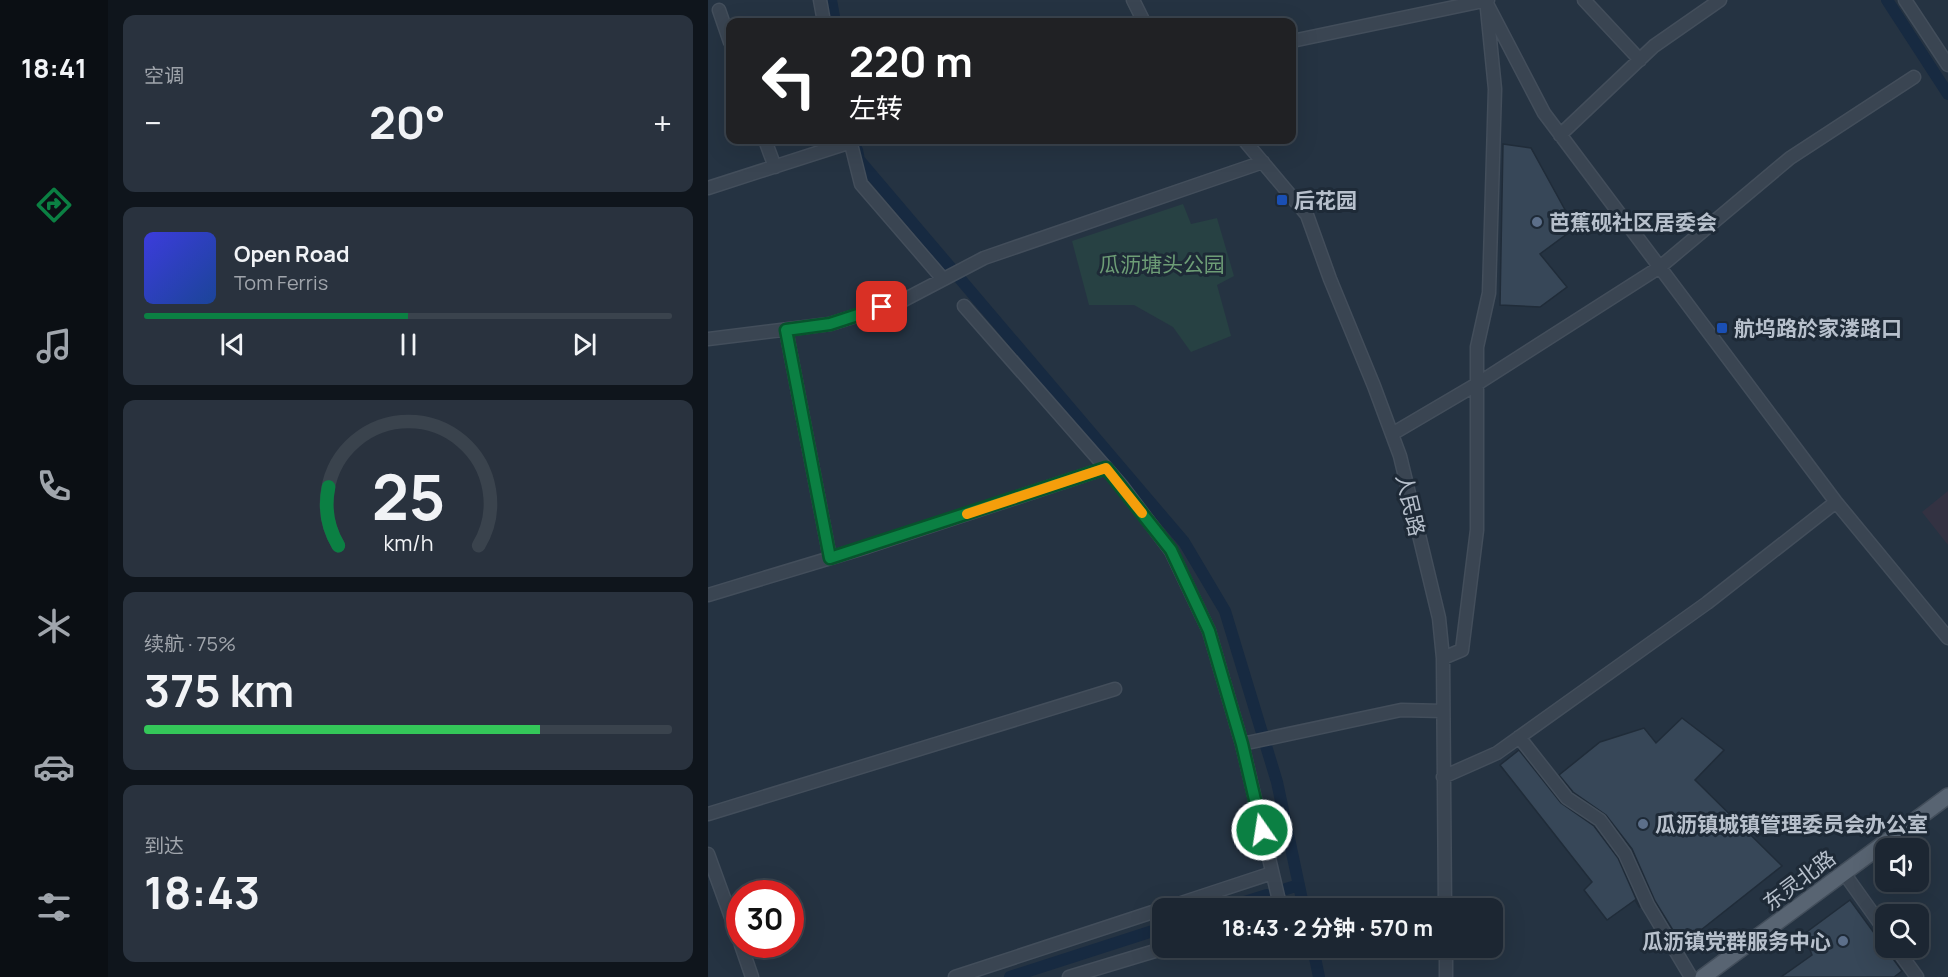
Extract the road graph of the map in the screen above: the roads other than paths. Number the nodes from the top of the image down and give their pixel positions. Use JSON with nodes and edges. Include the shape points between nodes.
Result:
{"nodes":[{"id":1,"x":820,"y":0,"type":"edge"},
{"id":2,"x":1133,"y":0,"type":"edge"},
{"id":3,"x":1584,"y":0,"type":"edge"},
{"id":4,"x":1720,"y":0,"type":"edge"},
{"id":5,"x":1905,"y":0,"type":"edge"},
{"id":6,"x":1487,"y":1,"type":"edge"},
{"id":7,"x":719,"y":10,"type":"dead end"},
{"id":8,"x":823,"y":18,"type":"edge"},
{"id":9,"x":1142,"y":18,"type":"edge"},
{"id":10,"x":726,"y":30,"type":"edge"},
{"id":11,"x":1296,"y":40,"type":"edge"},
{"id":12,"x":1640,"y":60,"type":"junction"},
{"id":13,"x":1948,"y":65,"type":"edge"},
{"id":14,"x":1914,"y":77,"type":"dead end"},
{"id":15,"x":1560,"y":135,"type":"junction"},
{"id":16,"x":766,"y":144,"type":"edge"},
{"id":17,"x":842,"y":144,"type":"edge"},
{"id":18,"x":852,"y":144,"type":"edge"},
{"id":19,"x":1247,"y":144,"type":"edge"},
{"id":20,"x":1263,"y":162,"type":"junction"},
{"id":21,"x":775,"y":167,"type":"junction"},
{"id":22,"x":708,"y":188,"type":"edge"},
{"id":23,"x":1660,"y":267,"type":"junction"},
{"id":24,"x":943,"y":279,"type":"junction"},
{"id":25,"x":964,"y":306,"type":"dead end"},
{"id":26,"x":786,"y":330,"type":"junction"},
{"id":27,"x":708,"y":339,"type":"edge"},
{"id":28,"x":1477,"y":384,"type":"junction"},
{"id":29,"x":1392,"y":434,"type":"junction"},
{"id":30,"x":1106,"y":468,"type":"junction"},
{"id":31,"x":1836,"y":502,"type":"junction"},
{"id":32,"x":830,"y":558,"type":"junction"},
{"id":33,"x":708,"y":595,"type":"edge"},
{"id":34,"x":1948,"y":638,"type":"edge"},
{"id":35,"x":1443,"y":658,"type":"junction"},
{"id":36,"x":1115,"y":689,"type":"dead end"},
{"id":37,"x":1443,"y":711,"type":"junction"},
{"id":38,"x":1519,"y":737,"type":"junction"},
{"id":39,"x":1243,"y":744,"type":"junction"},
{"id":40,"x":1443,"y":777,"type":"junction"},
{"id":41,"x":1948,"y":796,"type":"edge"},
{"id":42,"x":708,"y":814,"type":"edge"},
{"id":43,"x":708,"y":854,"type":"edge"},
{"id":44,"x":1272,"y":873,"type":"junction"},
{"id":45,"x":1844,"y":873,"type":"junction"},
{"id":46,"x":1196,"y":898,"type":"edge"},
{"id":47,"x":1278,"y":898,"type":"edge"},
{"id":48,"x":1445,"y":898,"type":"edge"},
{"id":49,"x":726,"y":904,"type":"edge"},
{"id":50,"x":1152,"y":913,"type":"edge"},
{"id":51,"x":1875,"y":917,"type":"edge"},
{"id":52,"x":1152,"y":952,"type":"edge"},
{"id":53,"x":745,"y":958,"type":"edge"},
{"id":54,"x":1446,"y":958,"type":"edge"},
{"id":55,"x":1903,"y":958,"type":"edge"},
{"id":56,"x":752,"y":977,"type":"edge"},
{"id":57,"x":955,"y":977,"type":"edge"},
{"id":58,"x":1069,"y":977,"type":"edge"},
{"id":59,"x":1446,"y":977,"type":"edge"},
{"id":60,"x":1691,"y":977,"type":"edge"},
{"id":61,"x":1703,"y":977,"type":"edge"},
{"id":62,"x":1917,"y":977,"type":"edge"}],
"edges":[{"from":1,"to":8,"type":"street"},
{"from":2,"to":9,"type":"street"},
{"from":3,"to":12,"type":"street"},
{"from":4,"to":12,"type":"street"},
{"from":5,"to":13,"type":"street"},
{"from":6,"to":11,"type":"street"},
{"from":6,"to":15,"type":"street","via":[[1544,113]]},
{"from":6,"to":28,"type":"street","via":[[1496,89],[1489,293],[1477,347]]},
{"from":7,"to":10,"type":"street"},
{"from":12,"to":15,"type":"street"},
{"from":14,"to":23,"type":"street","via":[[1790,158]]},
{"from":15,"to":23,"type":"street"},
{"from":16,"to":21,"type":"street"},
{"from":17,"to":21,"type":"street"},
{"from":18,"to":24,"type":"street","via":[[861,184]]},
{"from":19,"to":20,"type":"street","name":"人民路"},
{"from":20,"to":24,"type":"street","via":[[979,261]]},
{"from":20,"to":29,"type":"street","name":"人民路","via":[[1307,215]]},
{"from":21,"to":22,"type":"street"},
{"from":23,"to":28,"type":"street"},
{"from":23,"to":31,"type":"street"},
{"from":24,"to":26,"type":"street","via":[[900,302],[830,324]]},
{"from":25,"to":30,"type":"street"},
{"from":26,"to":27,"type":"street"},
{"from":26,"to":32,"type":"street"},
{"from":28,"to":29,"type":"street"},
{"from":28,"to":35,"type":"street","via":[[1477,530],[1462,650]]},
{"from":29,"to":35,"type":"street","name":"人民路","via":[[1439,618]]},
{"from":30,"to":32,"type":"street"},
{"from":30,"to":39,"type":"street","via":[[1171,550],[1209,631]]},
{"from":31,"to":34,"type":"street"},
{"from":31,"to":38,"type":"street","via":[[1707,603]]},
{"from":32,"to":33,"type":"street"},
{"from":35,"to":37,"type":"street","name":"人民路"},
{"from":36,"to":42,"type":"street"},
{"from":37,"to":39,"type":"street","via":[[1401,710]]},
{"from":37,"to":40,"type":"street","name":"人民路"},
{"from":38,"to":40,"type":"street","via":[[1497,753]]},
{"from":38,"to":60,"type":"street","via":[[1568,798],[1600,820],[1625,854],[1648,905]]},
{"from":39,"to":44,"type":"street"},
{"from":40,"to":48,"type":"street","name":"人民路"},
{"from":41,"to":45,"type":"main road","name":"东灵北路"},
{"from":43,"to":49,"type":"street"},
{"from":44,"to":46,"type":"street"},
{"from":44,"to":47,"type":"street"},
{"from":45,"to":51,"type":"street"},
{"from":45,"to":61,"type":"main road","name":"东灵北路"},
{"from":50,"to":57,"type":"street"},
{"from":52,"to":58,"type":"street"},
{"from":53,"to":56,"type":"street"},
{"from":54,"to":59,"type":"street"},
{"from":55,"to":62,"type":"street"}]}
